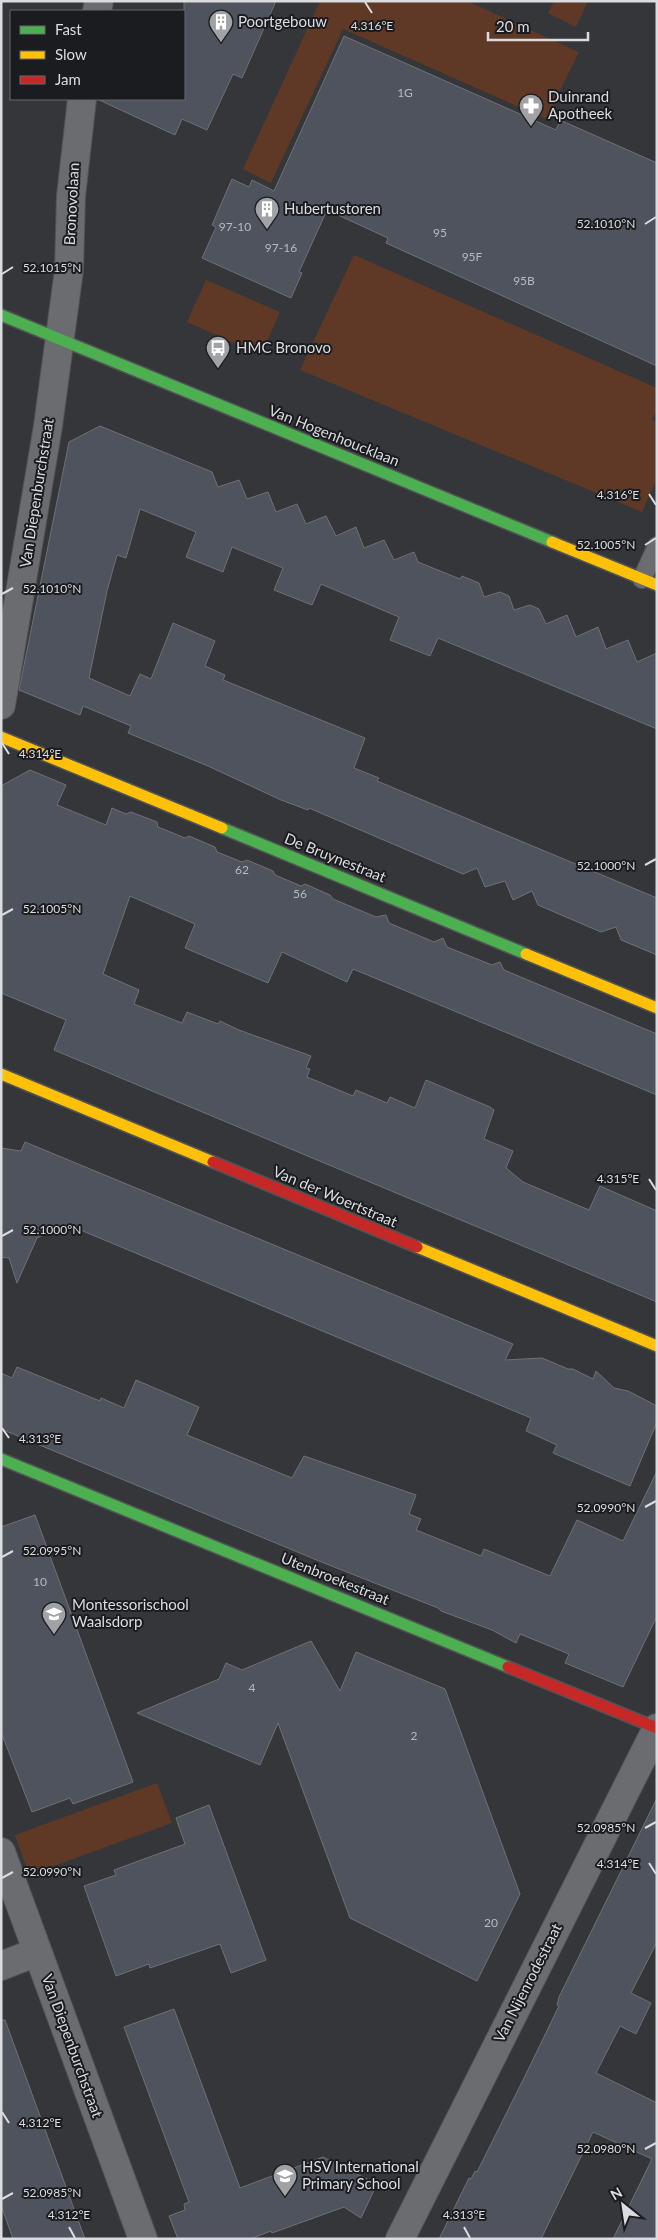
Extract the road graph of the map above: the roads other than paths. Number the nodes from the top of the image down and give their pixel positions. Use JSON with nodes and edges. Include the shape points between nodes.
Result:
{"nodes":[{"id":1,"x":82,"y":100,"type":"edge"},
{"id":2,"x":1,"y":315,"type":"edge"},
{"id":3,"x":60,"y":339,"type":"junction"},
{"id":4,"x":657,"y":546,"type":"edge"},
{"id":5,"x":649,"y":582,"type":"edge"},
{"id":6,"x":1,"y":705,"type":"edge"},
{"id":7,"x":1,"y":737,"type":"edge"},
{"id":8,"x":657,"y":1008,"type":"edge"},
{"id":9,"x":1,"y":1074,"type":"edge"},
{"id":10,"x":657,"y":1346,"type":"edge"},
{"id":11,"x":1,"y":1459,"type":"edge"},
{"id":12,"x":657,"y":1728,"type":"edge"},
{"id":13,"x":1,"y":1852,"type":"edge"},
{"id":14,"x":37,"y":1952,"type":"junction"},
{"id":15,"x":1,"y":1966,"type":"edge"},
{"id":16,"x":143,"y":2239,"type":"edge"},
{"id":17,"x":400,"y":2239,"type":"edge"}],
"edges":[{"from":1,"to":3,"type":"street","name":"Bronovolaan","via":[[71,196],[69,270]]},
{"from":2,"to":3,"type":"street","name":"Van Hogenhoucklaan"},
{"from":3,"to":5,"type":"street","name":"Van Hogenhoucklaan"},
{"from":3,"to":6,"type":"street","name":"Van Diepenburchstraat"},
{"from":4,"to":5,"type":"lane"},
{"from":7,"to":8,"type":"street","name":"De Bruynestraat"},
{"from":9,"to":10,"type":"street","name":"Van der Woertstraat"},
{"from":11,"to":12,"type":"street","name":"Utenbroekestraat"},
{"from":12,"to":17,"type":"street","name":"Van Nijenrodestraat"},
{"from":13,"to":14,"type":"street","name":"Van Diepenburchstraat"},
{"from":14,"to":15,"type":"street"},
{"from":14,"to":16,"type":"street","name":"Van Diepenburchstraat"}]}
